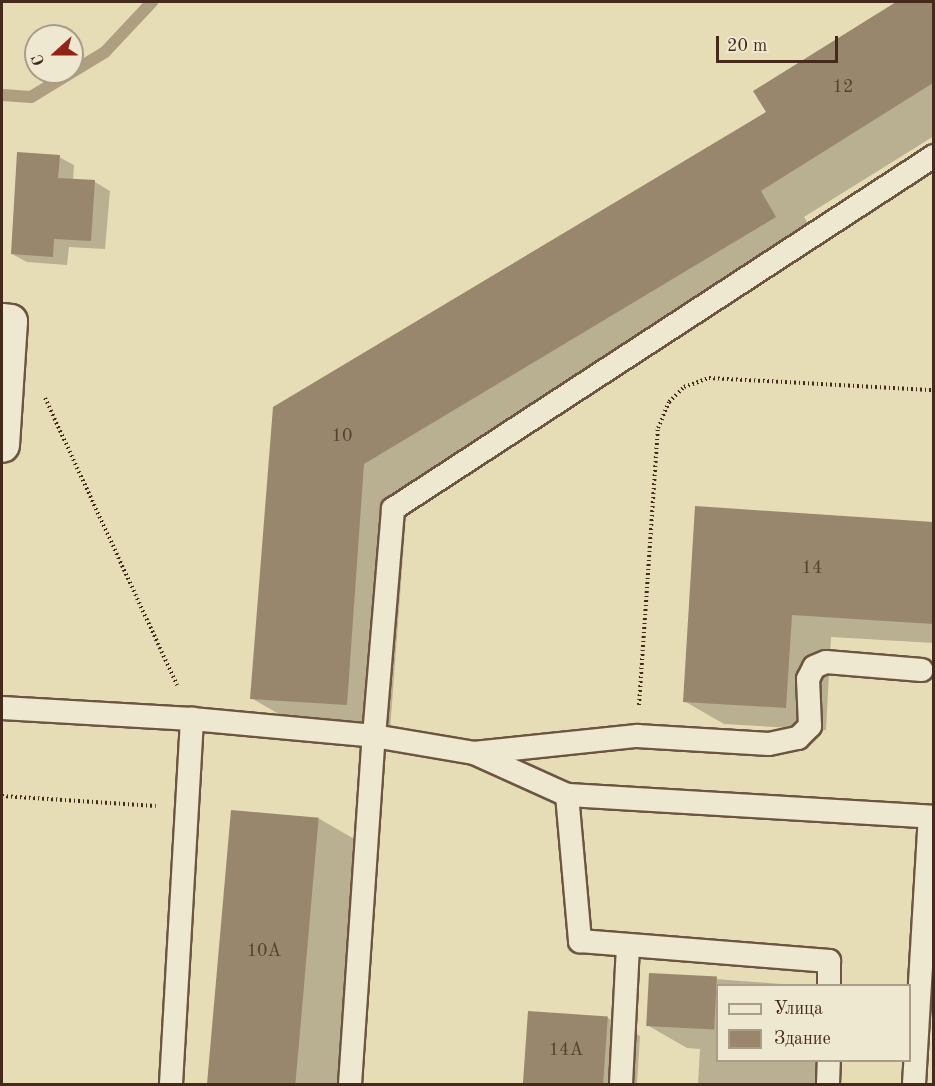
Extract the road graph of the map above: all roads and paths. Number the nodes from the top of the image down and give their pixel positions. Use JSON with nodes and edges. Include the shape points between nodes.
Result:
{"nodes":[{"id":1,"x":933,"y":156,"type":"edge"},
{"id":2,"x":2,"y":320,"type":"edge"},
{"id":3,"x":933,"y":390,"type":"edge"},
{"id":4,"x":44,"y":396,"type":"dead end"},
{"id":5,"x":2,"y":445,"type":"edge"},
{"id":6,"x":922,"y":670,"type":"dead end"},
{"id":7,"x":2,"y":708,"type":"edge"},
{"id":8,"x":192,"y":718,"type":"junction"},
{"id":9,"x":374,"y":736,"type":"junction"},
{"id":10,"x":637,"y":736,"type":"junction"},
{"id":11,"x":474,"y":753,"type":"junction"},
{"id":12,"x":567,"y":795,"type":"junction"},
{"id":13,"x":2,"y":796,"type":"edge"},
{"id":14,"x":187,"y":808,"type":"junction"},
{"id":15,"x":932,"y":817,"type":"edge"},
{"id":16,"x":628,"y":948,"type":"junction"},
{"id":17,"x":829,"y":984,"type":"edge"},
{"id":18,"x":828,"y":1062,"type":"edge"},
{"id":19,"x":171,"y":1084,"type":"edge"},
{"id":20,"x":350,"y":1084,"type":"edge"},
{"id":21,"x":621,"y":1084,"type":"edge"},
{"id":22,"x":828,"y":1084,"type":"edge"},
{"id":23,"x":914,"y":1084,"type":"edge"}],
"edges":[{"from":1,"to":9,"type":"lane","via":[[393,509]]},
{"from":2,"to":5,"type":"street","via":[[10,321]]},
{"from":3,"to":10,"type":"path","via":[[708,378],[684,387],[669,402],[658,428]]},
{"from":4,"to":8,"type":"path"},
{"from":6,"to":10,"type":"lane","via":[[826,662],[814,667],[808,679],[810,726],[798,738],[769,744]]},
{"from":7,"to":8,"type":"lane"},
{"from":8,"to":9,"type":"lane"},
{"from":8,"to":14,"type":"lane"},
{"from":9,"to":11,"type":"lane"},
{"from":9,"to":20,"type":"lane"},
{"from":10,"to":11,"type":"lane"},
{"from":11,"to":12,"type":"lane"},
{"from":12,"to":15,"type":"lane"},
{"from":12,"to":16,"type":"lane","via":[[580,941]]},
{"from":13,"to":14,"type":"path"},
{"from":14,"to":19,"type":"lane"},
{"from":15,"to":23,"type":"lane"},
{"from":16,"to":17,"type":"lane","via":[[830,961]]},
{"from":16,"to":21,"type":"lane"},
{"from":18,"to":22,"type":"lane"}]}
